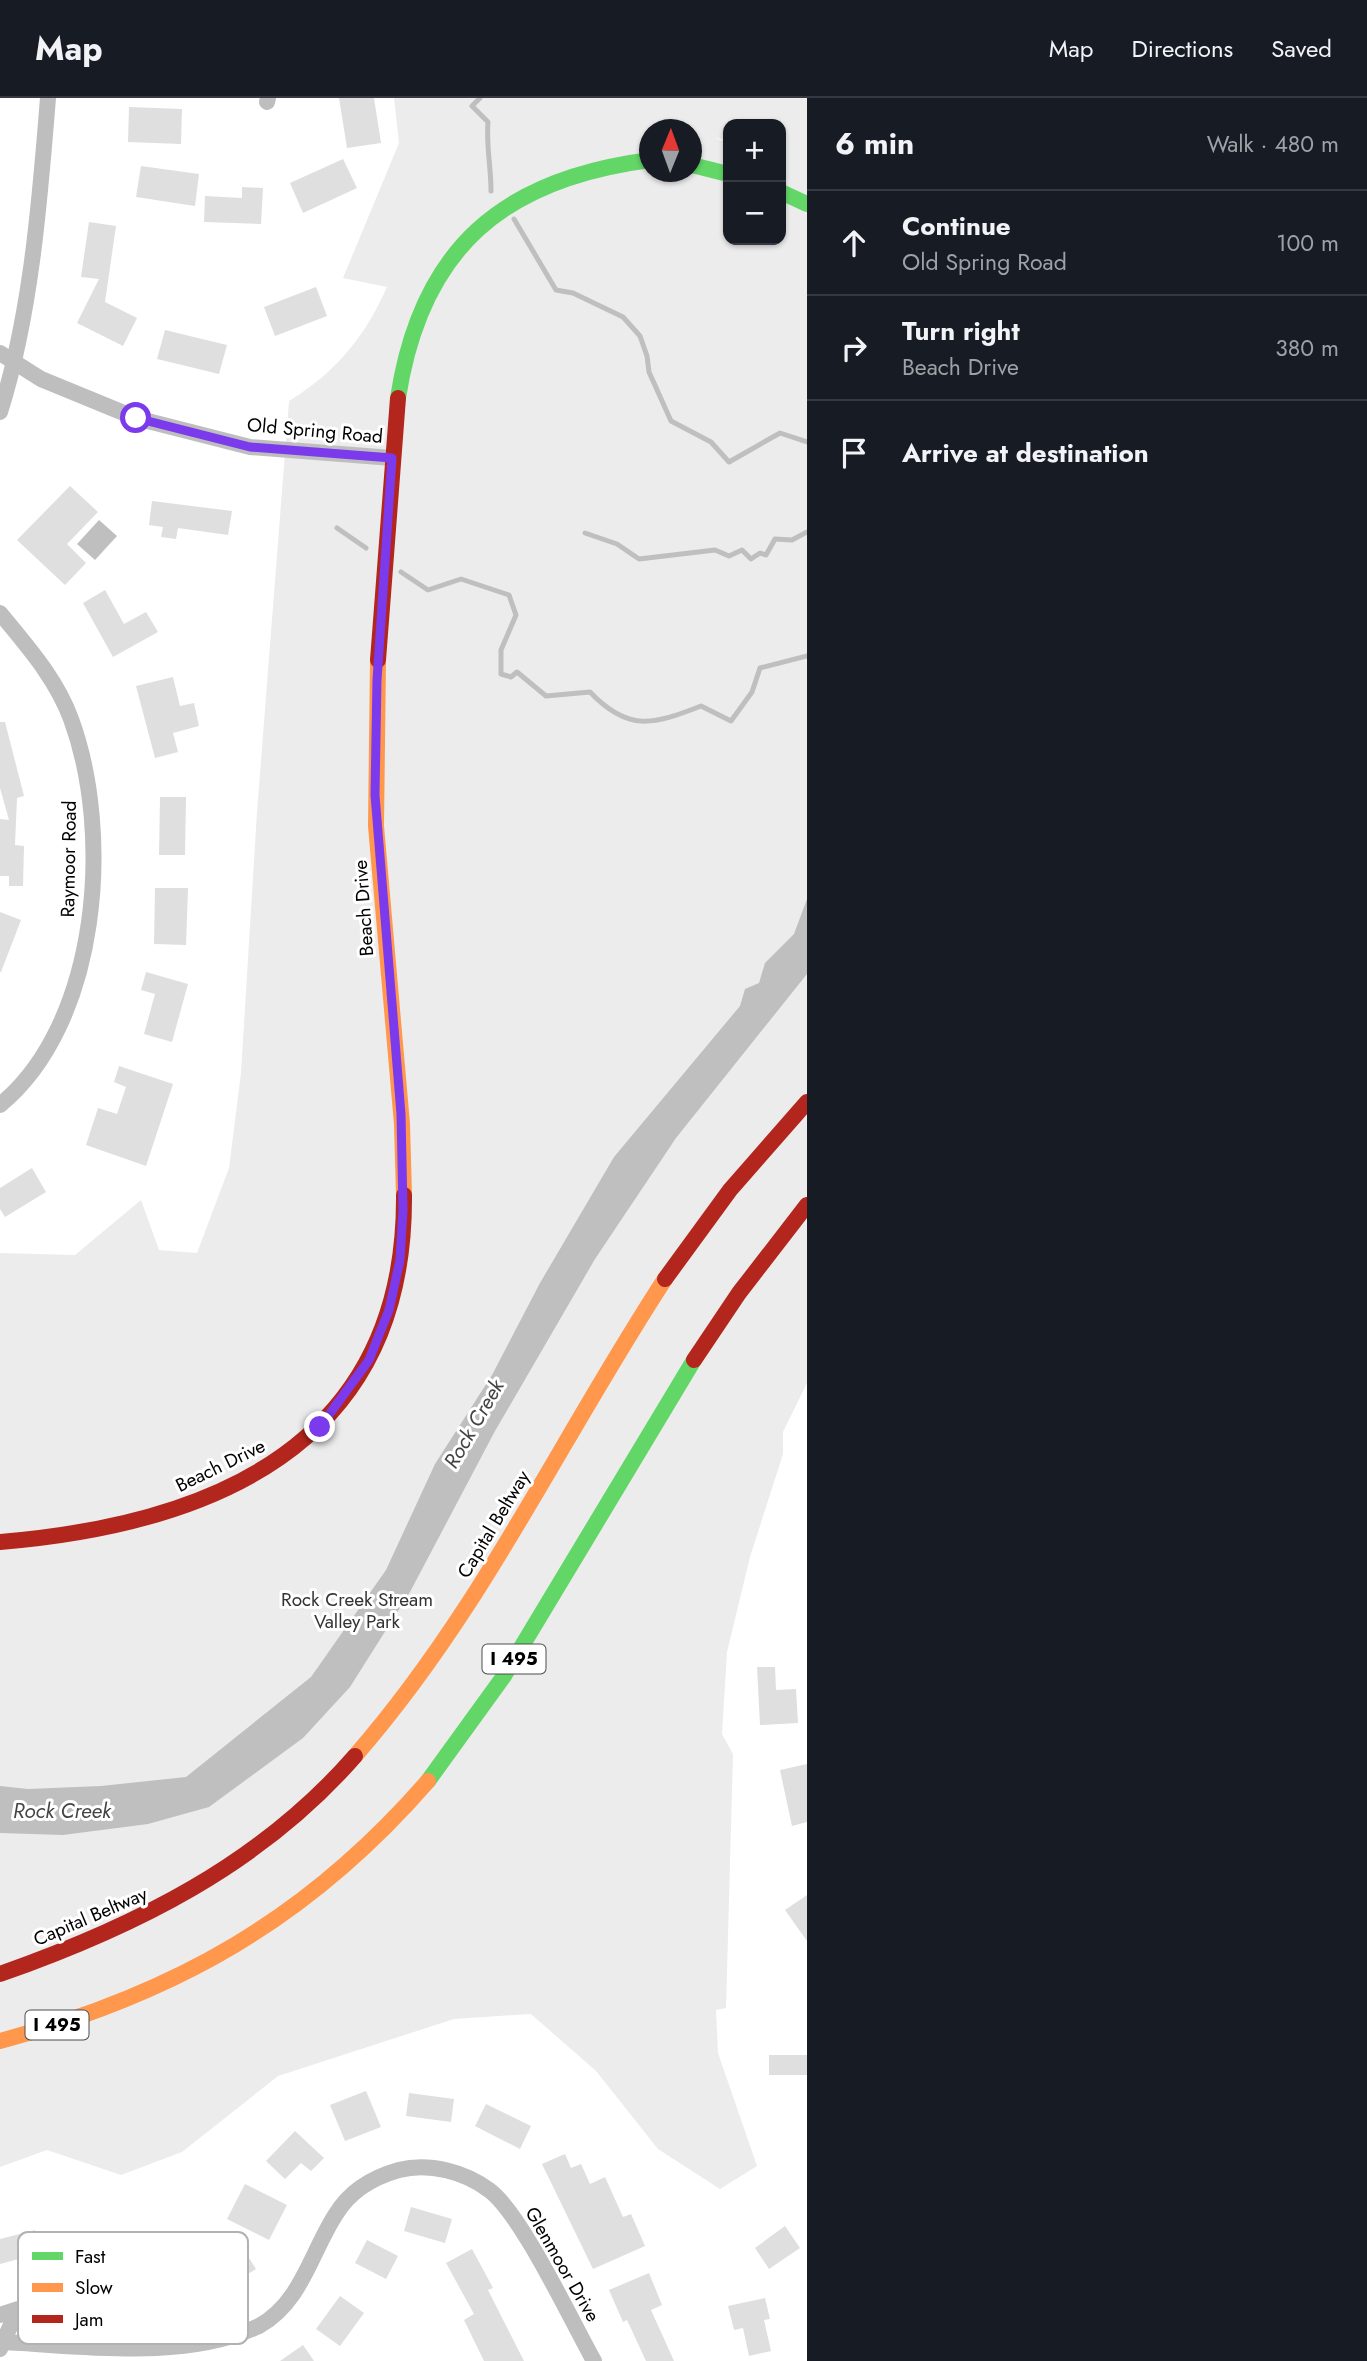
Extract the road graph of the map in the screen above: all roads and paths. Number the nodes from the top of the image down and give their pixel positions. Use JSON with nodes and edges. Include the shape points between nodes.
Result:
{"nodes":[{"id":1,"x":48,"y":98,"type":"edge"},
{"id":2,"x":639,"y":161,"type":"edge"},
{"id":3,"x":702,"y":168,"type":"edge"},
{"id":4,"x":723,"y":173,"type":"edge"},
{"id":5,"x":786,"y":194,"type":"edge"},
{"id":6,"x":807,"y":204,"type":"edge"},
{"id":7,"x":0,"y":353,"type":"edge"},
{"id":8,"x":15,"y":365,"type":"junction"},
{"id":9,"x":0,"y":412,"type":"edge"},
{"id":10,"x":392,"y":458,"type":"junction"},
{"id":11,"x":0,"y":613,"type":"edge"},
{"id":12,"x":807,"y":1102,"type":"edge"},
{"id":13,"x":0,"y":1105,"type":"edge"},
{"id":14,"x":807,"y":1205,"type":"edge"},
{"id":15,"x":0,"y":1542,"type":"edge"},
{"id":16,"x":0,"y":1974,"type":"edge"},
{"id":17,"x":0,"y":2041,"type":"edge"},
{"id":18,"x":0,"y":2315,"type":"edge"},
{"id":19,"x":248,"y":2331,"type":"edge"},
{"id":20,"x":210,"y":2344,"type":"edge"},
{"id":21,"x":2,"y":2345,"type":"edge"},
{"id":22,"x":594,"y":2361,"type":"edge"}],
"edges":[{"from":1,"to":8,"type":"street"},
{"from":2,"to":10,"type":"main road","name":"Beach Drive","via":[[588,168],[532,188],[466,241],[444,267],[405,356]]},
{"from":3,"to":4,"type":"main road"},
{"from":5,"to":6,"type":"main road"},
{"from":7,"to":8,"type":"street","name":"Old Spring Road"},
{"from":8,"to":9,"type":"street"},
{"from":8,"to":10,"type":"street","name":"Old Spring Road","via":[[136,418],[250,447]]},
{"from":10,"to":15,"type":"main road","name":"Beach Drive","via":[[377,680],[375,795],[404,1164],[400,1260],[389,1310],[369,1360],[320,1427],[256,1474],[200,1501],[143,1520],[46,1540]]},
{"from":11,"to":13,"type":"street","name":"Raymoor Road","via":[[50,675],[70,717],[89,775],[92,849],[82,968],[65,1018],[38,1067]]},
{"from":12,"to":16,"type":"main road","name":"Capital Beltway","via":[[721,1202],[664,1280],[433,1662],[387,1722],[330,1784],[279,1830],[204,1884],[105,1935]]},
{"from":14,"to":17,"type":"main road","number":"I 495","via":[[711,1331],[487,1702],[438,1771],[377,1836],[317,1889],[235,1949],[91,2015]]},
{"from":18,"to":21,"type":"street","name":"Glenmoor Drive","via":[[18,2309]]},
{"from":19,"to":22,"type":"street","name":"Glenmoor Drive","via":[[289,2301],[336,2213],[361,2187],[412,2166],[452,2170],[490,2190],[512,2215]]},
{"from":20,"to":21,"type":"street","name":"Glenmoor Drive","via":[[148,2349]]}]}
